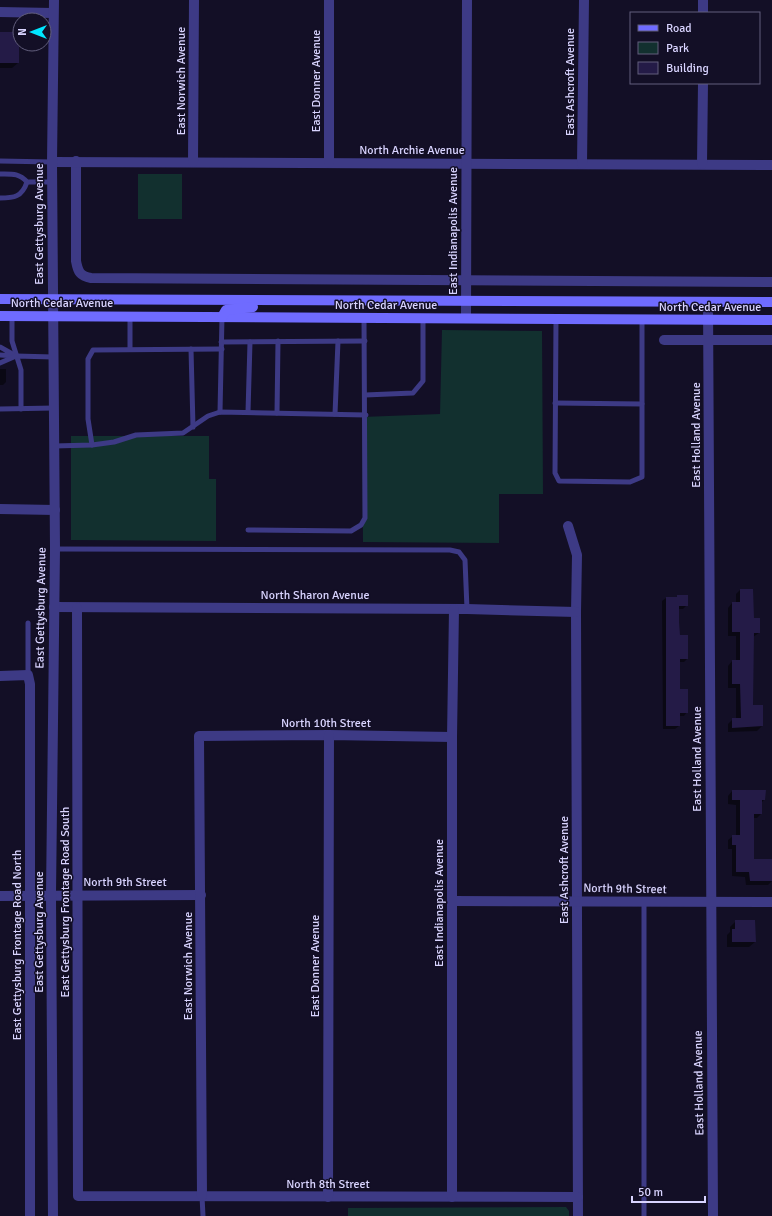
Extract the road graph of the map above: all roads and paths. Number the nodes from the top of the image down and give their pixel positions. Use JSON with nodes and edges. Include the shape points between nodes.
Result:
{"nodes":[{"id":1,"x":54,"y":0,"type":"edge"},
{"id":2,"x":194,"y":0,"type":"edge"},
{"id":3,"x":330,"y":0,"type":"edge"},
{"id":4,"x":467,"y":0,"type":"edge"},
{"id":5,"x":584,"y":0,"type":"edge"},
{"id":6,"x":703,"y":0,"type":"edge"},
{"id":7,"x":0,"y":12,"type":"edge"},
{"id":8,"x":54,"y":12,"type":"junction"},
{"id":9,"x":703,"y":12,"type":"edge"},
{"id":10,"x":703,"y":84,"type":"edge"},
{"id":11,"x":76,"y":161,"type":"junction"},
{"id":12,"x":0,"y":162,"type":"edge"},
{"id":13,"x":52,"y":162,"type":"junction"},
{"id":14,"x":193,"y":162,"type":"junction"},
{"id":15,"x":329,"y":163,"type":"junction"},
{"id":16,"x":466,"y":164,"type":"junction"},
{"id":17,"x":582,"y":164,"type":"junction"},
{"id":18,"x":702,"y":164,"type":"junction"},
{"id":19,"x":772,"y":165,"type":"edge"},
{"id":20,"x":0,"y":174,"type":"edge"},
{"id":21,"x":27,"y":182,"type":"junction"},
{"id":22,"x":52,"y":182,"type":"junction"},
{"id":23,"x":0,"y":198,"type":"edge"},
{"id":24,"x":466,"y":281,"type":"junction"},
{"id":25,"x":772,"y":282,"type":"edge"},
{"id":26,"x":0,"y":299,"type":"edge"},
{"id":27,"x":52,"y":300,"type":"junction"},
{"id":28,"x":280,"y":300,"type":"junction"},
{"id":29,"x":466,"y":301,"type":"junction"},
{"id":30,"x":708,"y":302,"type":"junction"},
{"id":31,"x":772,"y":302,"type":"edge"},
{"id":32,"x":0,"y":316,"type":"edge"},
{"id":33,"x":12,"y":316,"type":"junction"},
{"id":34,"x":52,"y":316,"type":"junction"},
{"id":35,"x":130,"y":316,"type":"junction"},
{"id":36,"x":222,"y":317,"type":"junction"},
{"id":37,"x":364,"y":318,"type":"junction"},
{"id":38,"x":423,"y":318,"type":"junction"},
{"id":39,"x":466,"y":318,"type":"junction"},
{"id":40,"x":556,"y":319,"type":"junction"},
{"id":41,"x":642,"y":319,"type":"junction"},
{"id":42,"x":709,"y":320,"type":"junction"},
{"id":43,"x":772,"y":320,"type":"edge"},
{"id":44,"x":664,"y":340,"type":"dead end"},
{"id":45,"x":709,"y":340,"type":"junction"},
{"id":46,"x":772,"y":340,"type":"edge"},
{"id":47,"x":338,"y":341,"type":"junction"},
{"id":48,"x":364,"y":341,"type":"junction"},
{"id":49,"x":222,"y":342,"type":"junction"},
{"id":50,"x":250,"y":342,"type":"junction"},
{"id":51,"x":278,"y":342,"type":"junction"},
{"id":52,"x":0,"y":347,"type":"edge"},
{"id":53,"x":130,"y":349,"type":"junction"},
{"id":54,"x":192,"y":349,"type":"junction"},
{"id":55,"x":222,"y":349,"type":"junction"},
{"id":56,"x":0,"y":355,"type":"edge"},
{"id":57,"x":16,"y":356,"type":"junction"},
{"id":58,"x":53,"y":357,"type":"junction"},
{"id":59,"x":0,"y":363,"type":"edge"},
{"id":60,"x":365,"y":395,"type":"junction"},
{"id":61,"x":555,"y":403,"type":"junction"},
{"id":62,"x":642,"y":404,"type":"junction"},
{"id":63,"x":54,"y":408,"type":"junction"},
{"id":64,"x":0,"y":409,"type":"edge"},
{"id":65,"x":21,"y":409,"type":"junction"},
{"id":66,"x":220,"y":412,"type":"junction"},
{"id":67,"x":248,"y":412,"type":"junction"},
{"id":68,"x":277,"y":413,"type":"junction"},
{"id":69,"x":335,"y":414,"type":"junction"},
{"id":70,"x":366,"y":414,"type":"junction"},
{"id":71,"x":193,"y":427,"type":"junction"},
{"id":72,"x":92,"y":445,"type":"junction"},
{"id":73,"x":54,"y":446,"type":"junction"},
{"id":74,"x":0,"y":509,"type":"edge"},
{"id":75,"x":55,"y":510,"type":"junction"},
{"id":76,"x":568,"y":526,"type":"dead end"},
{"id":77,"x":248,"y":530,"type":"dead end"},
{"id":78,"x":55,"y":549,"type":"junction"},
{"id":79,"x":54,"y":607,"type":"junction"},
{"id":80,"x":77,"y":608,"type":"junction"},
{"id":81,"x":454,"y":609,"type":"junction"},
{"id":82,"x":467,"y":609,"type":"junction"},
{"id":83,"x":576,"y":612,"type":"junction"},
{"id":84,"x":28,"y":623,"type":"dead end"},
{"id":85,"x":28,"y":675,"type":"junction"},
{"id":86,"x":0,"y":676,"type":"edge"},
{"id":87,"x":329,"y":735,"type":"junction"},
{"id":88,"x":200,"y":736,"type":"joint"},
{"id":89,"x":452,"y":737,"type":"junction"},
{"id":90,"x":51,"y":895,"type":"junction"},
{"id":91,"x":78,"y":895,"type":"junction"},
{"id":92,"x":201,"y":895,"type":"junction"},
{"id":93,"x":0,"y":896,"type":"edge"},
{"id":94,"x":30,"y":896,"type":"junction"},
{"id":95,"x":453,"y":901,"type":"junction"},
{"id":96,"x":577,"y":901,"type":"junction"},
{"id":97,"x":710,"y":902,"type":"junction"},
{"id":98,"x":772,"y":902,"type":"edge"},
{"id":99,"x":644,"y":903,"type":"junction"},
{"id":100,"x":78,"y":1196,"type":"joint"},
{"id":101,"x":202,"y":1196,"type":"junction"},
{"id":102,"x":328,"y":1197,"type":"junction"},
{"id":103,"x":452,"y":1198,"type":"junction"},
{"id":104,"x":578,"y":1198,"type":"junction"},
{"id":105,"x":30,"y":1216,"type":"edge"},
{"id":106,"x":53,"y":1216,"type":"edge"},
{"id":107,"x":203,"y":1216,"type":"edge"},
{"id":108,"x":578,"y":1216,"type":"edge"},
{"id":109,"x":644,"y":1216,"type":"edge"},
{"id":110,"x":713,"y":1216,"type":"edge"}],
"edges":[{"from":1,"to":8,"type":"street","name":"East Gettysburg Avenue"},
{"from":2,"to":14,"type":"street","name":"East Norwich Avenue"},
{"from":3,"to":15,"type":"street","name":"East Donner Avenue"},
{"from":4,"to":16,"type":"street","name":"East Indianapolis Avenue"},
{"from":5,"to":17,"type":"street","name":"East Ashcroft Avenue"},
{"from":6,"to":9,"type":"street"},
{"from":7,"to":8,"type":"street"},
{"from":8,"to":13,"type":"street","name":"East Gettysburg Avenue"},
{"from":10,"to":18,"type":"street"},
{"from":11,"to":13,"type":"street","name":"North Archie Avenue"},
{"from":11,"to":14,"type":"street","name":"North Archie Avenue"},
{"from":11,"to":24,"type":"street","via":[[76,261],[83,276]]},
{"from":12,"to":13,"type":"lane"},
{"from":13,"to":22,"type":"street","name":"East Gettysburg Avenue"},
{"from":14,"to":15,"type":"street","name":"North Archie Avenue"},
{"from":15,"to":16,"type":"street","name":"North Archie Avenue"},
{"from":16,"to":17,"type":"street","name":"North Archie Avenue"},
{"from":16,"to":24,"type":"street","name":"East Indianapolis Avenue"},
{"from":17,"to":18,"type":"street","name":"North Archie Avenue"},
{"from":18,"to":19,"type":"street","name":"North Archie Avenue"},
{"from":20,"to":21,"type":"lane","via":[[15,174]]},
{"from":21,"to":22,"type":"lane"},
{"from":21,"to":23,"type":"lane","via":[[24,192],[17,197]]},
{"from":22,"to":27,"type":"street","name":"East Gettysburg Avenue"},
{"from":24,"to":25,"type":"street"},
{"from":24,"to":29,"type":"street","name":"East Indianapolis Avenue"},
{"from":26,"to":27,"type":"main road","name":"North Cedar Avenue"},
{"from":27,"to":28,"type":"main road","name":"North Cedar Avenue"},
{"from":27,"to":34,"type":"street","name":"East Gettysburg Avenue"},
{"from":28,"to":29,"type":"main road","name":"North Cedar Avenue"},
{"from":28,"to":36,"type":"main road","via":[[269,305],[231,308],[226,310]]},
{"from":29,"to":30,"type":"main road","name":"North Cedar Avenue"},
{"from":29,"to":39,"type":"street","name":"East Indianapolis Avenue"},
{"from":30,"to":31,"type":"main road","name":"North Cedar Avenue"},
{"from":30,"to":42,"type":"street","name":"East Holland Avenue"},
{"from":32,"to":33,"type":"main road","name":"North Cedar Avenue"},
{"from":33,"to":34,"type":"main road","name":"North Cedar Avenue"},
{"from":33,"to":57,"type":"lane","via":[[12,342]]},
{"from":34,"to":35,"type":"main road","name":"North Cedar Avenue"},
{"from":34,"to":58,"type":"street","name":"East Gettysburg Avenue"},
{"from":35,"to":36,"type":"main road","name":"North Cedar Avenue"},
{"from":35,"to":53,"type":"lane"},
{"from":36,"to":37,"type":"main road","name":"North Cedar Avenue"},
{"from":36,"to":49,"type":"lane"},
{"from":37,"to":38,"type":"main road","name":"North Cedar Avenue"},
{"from":37,"to":48,"type":"lane"},
{"from":38,"to":39,"type":"main road","name":"North Cedar Avenue"},
{"from":38,"to":60,"type":"lane","via":[[423,381],[413,393]]},
{"from":39,"to":40,"type":"main road","name":"North Cedar Avenue"},
{"from":40,"to":41,"type":"main road","name":"North Cedar Avenue"},
{"from":40,"to":61,"type":"lane"},
{"from":41,"to":42,"type":"main road","name":"North Cedar Avenue"},
{"from":41,"to":62,"type":"lane"},
{"from":42,"to":43,"type":"main road","name":"North Cedar Avenue"},
{"from":42,"to":45,"type":"street","name":"East Holland Avenue"},
{"from":44,"to":45,"type":"street"},
{"from":45,"to":46,"type":"street"},
{"from":45,"to":97,"type":"street","name":"East Holland Avenue"},
{"from":47,"to":48,"type":"lane"},
{"from":47,"to":51,"type":"lane"},
{"from":47,"to":69,"type":"lane"},
{"from":48,"to":60,"type":"lane"},
{"from":49,"to":50,"type":"lane"},
{"from":49,"to":55,"type":"lane"},
{"from":50,"to":51,"type":"lane"},
{"from":50,"to":67,"type":"lane"},
{"from":51,"to":68,"type":"lane"},
{"from":52,"to":57,"type":"lane"},
{"from":53,"to":54,"type":"lane"},
{"from":53,"to":72,"type":"lane","via":[[93,350],[88,358],[88,419]]},
{"from":54,"to":55,"type":"lane"},
{"from":54,"to":71,"type":"lane"},
{"from":55,"to":66,"type":"lane"},
{"from":56,"to":57,"type":"lane"},
{"from":57,"to":58,"type":"lane"},
{"from":57,"to":59,"type":"lane"},
{"from":57,"to":65,"type":"lane","via":[[21,370]]},
{"from":58,"to":63,"type":"street","name":"East Gettysburg Avenue"},
{"from":60,"to":70,"type":"lane"},
{"from":61,"to":62,"type":"lane"},
{"from":61,"to":62,"type":"lane","via":[[554,473],[559,481],[630,482],[642,477]]},
{"from":63,"to":65,"type":"lane"},
{"from":63,"to":73,"type":"street","name":"East Gettysburg Avenue"},
{"from":64,"to":65,"type":"lane"},
{"from":66,"to":67,"type":"lane"},
{"from":66,"to":71,"type":"lane","via":[[208,416]]},
{"from":67,"to":68,"type":"lane"},
{"from":68,"to":69,"type":"lane"},
{"from":69,"to":70,"type":"lane"},
{"from":70,"to":77,"type":"lane","via":[[365,518],[361,525],[351,531]]},
{"from":71,"to":72,"type":"lane","via":[[183,433],[136,435]]},
{"from":72,"to":73,"type":"lane"},
{"from":73,"to":75,"type":"street","name":"East Gettysburg Avenue"},
{"from":74,"to":75,"type":"street"},
{"from":75,"to":78,"type":"street","name":"East Gettysburg Avenue"},
{"from":76,"to":83,"type":"street","name":"East Ashcroft Avenue","via":[[577,555]]},
{"from":78,"to":79,"type":"street","name":"East Gettysburg Avenue"},
{"from":78,"to":82,"type":"lane","via":[[450,550],[459,552],[466,560]]},
{"from":79,"to":80,"type":"street","name":"North Sharon Avenue"},
{"from":79,"to":90,"type":"street","name":"East Gettysburg Avenue"},
{"from":80,"to":81,"type":"street","name":"North Sharon Avenue"},
{"from":80,"to":91,"type":"street","name":"East Gettysburg Frontage Road South"},
{"from":81,"to":82,"type":"street","name":"North Sharon Avenue"},
{"from":81,"to":89,"type":"street","name":"East Indianapolis Avenue"},
{"from":82,"to":83,"type":"street","name":"North Sharon Avenue"},
{"from":83,"to":96,"type":"street","name":"East Ashcroft Avenue"},
{"from":84,"to":85,"type":"lane"},
{"from":85,"to":86,"type":"street"},
{"from":85,"to":94,"type":"street","name":"East Gettysburg Frontage Road North"},
{"from":87,"to":88,"type":"street","name":"North 10th Street"},
{"from":87,"to":89,"type":"street","name":"North 10th Street"},
{"from":87,"to":102,"type":"street","name":"East Donner Avenue"},
{"from":88,"to":92,"type":"street","name":"East Norwich Avenue"},
{"from":89,"to":95,"type":"street","name":"East Indianapolis Avenue"},
{"from":90,"to":91,"type":"street","name":"North 9th Street"},
{"from":90,"to":94,"type":"street","name":"North 9th Street"},
{"from":90,"to":106,"type":"street","name":"East Gettysburg Avenue"},
{"from":91,"to":92,"type":"street","name":"North 9th Street"},
{"from":91,"to":100,"type":"street","name":"East Gettysburg Frontage Road South"},
{"from":92,"to":101,"type":"street","name":"East Norwich Avenue"},
{"from":93,"to":94,"type":"street","name":"North 9th Street"},
{"from":94,"to":105,"type":"street","name":"East Gettysburg Frontage Road North"},
{"from":95,"to":96,"type":"street","name":"North 9th Street"},
{"from":95,"to":103,"type":"street","name":"East Indianapolis Avenue"},
{"from":96,"to":99,"type":"street","name":"North 9th Street"},
{"from":96,"to":104,"type":"street","name":"East Ashcroft Avenue"},
{"from":97,"to":98,"type":"street","name":"North 9th Street"},
{"from":97,"to":99,"type":"street","name":"North 9th Street"},
{"from":97,"to":110,"type":"street","name":"East Holland Avenue"},
{"from":99,"to":109,"type":"lane"},
{"from":100,"to":101,"type":"street","name":"North 8th Street"},
{"from":101,"to":102,"type":"street","name":"North 8th Street"},
{"from":101,"to":107,"type":"lane"},
{"from":102,"to":103,"type":"street","name":"North 8th Street"},
{"from":103,"to":104,"type":"street","name":"North 8th Street"},
{"from":104,"to":108,"type":"street","name":"East Ashcroft Avenue"}]}
